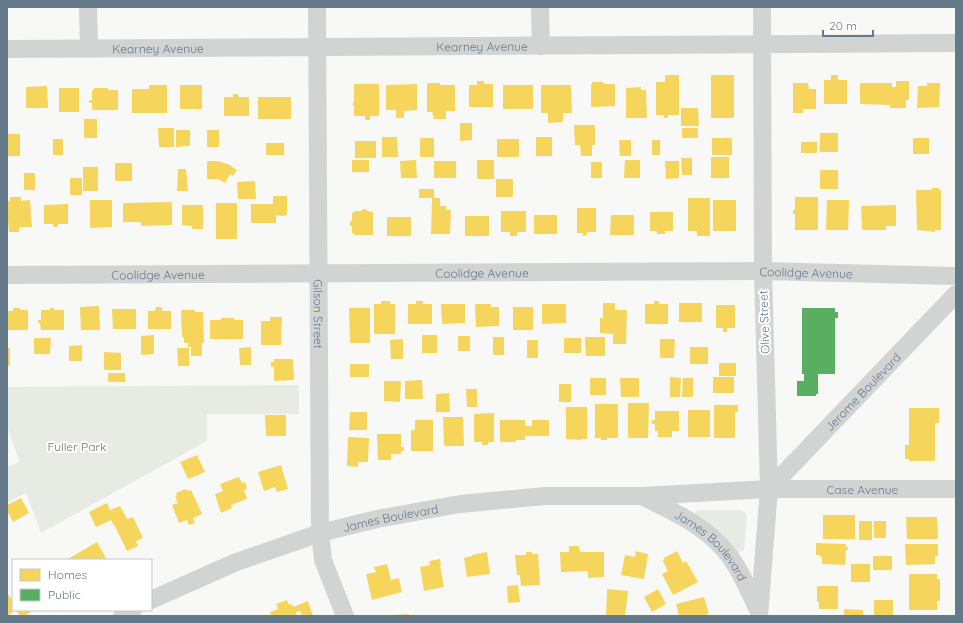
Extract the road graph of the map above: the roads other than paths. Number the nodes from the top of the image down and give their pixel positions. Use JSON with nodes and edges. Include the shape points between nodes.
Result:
{"nodes":[{"id":1,"x":88,"y":7,"type":"edge"},
{"id":2,"x":317,"y":7,"type":"edge"},
{"id":3,"x":540,"y":7,"type":"edge"},
{"id":4,"x":762,"y":7,"type":"edge"},
{"id":5,"x":956,"y":43,"type":"edge"},
{"id":6,"x":762,"y":44,"type":"junction"},
{"id":7,"x":540,"y":46,"type":"junction"},
{"id":8,"x":318,"y":47,"type":"junction"},
{"id":9,"x":89,"y":48,"type":"junction"},
{"id":10,"x":7,"y":49,"type":"edge"},
{"id":11,"x":763,"y":271,"type":"junction"},
{"id":12,"x":319,"y":274,"type":"junction"},
{"id":13,"x":7,"y":275,"type":"edge"},
{"id":14,"x":956,"y":276,"type":"edge"},
{"id":15,"x":956,"y":294,"type":"edge"},
{"id":16,"x":769,"y":489,"type":"junction"},
{"id":17,"x":956,"y":489,"type":"edge"},
{"id":18,"x":643,"y":496,"type":"junction"},
{"id":19,"x":320,"y":533,"type":"junction"},
{"id":20,"x":152,"y":600,"type":"edge"},
{"id":21,"x":131,"y":611,"type":"edge"},
{"id":22,"x":759,"y":614,"type":"edge"},
{"id":23,"x":122,"y":616,"type":"edge"},
{"id":24,"x":345,"y":616,"type":"edge"}],
"edges":[{"from":1,"to":9,"type":"street"},
{"from":2,"to":8,"type":"street","name":"Gilson Street"},
{"from":3,"to":7,"type":"street"},
{"from":4,"to":6,"type":"street","name":"Olive Street"},
{"from":5,"to":6,"type":"street","name":"Kearney Avenue"},
{"from":6,"to":7,"type":"street","name":"Kearney Avenue"},
{"from":6,"to":11,"type":"street","name":"Olive Street"},
{"from":7,"to":8,"type":"street","name":"Kearney Avenue"},
{"from":8,"to":9,"type":"street","name":"Kearney Avenue"},
{"from":8,"to":12,"type":"street","name":"Gilson Street"},
{"from":9,"to":10,"type":"street","name":"Kearney Avenue"},
{"from":11,"to":12,"type":"street","name":"Coolidge Avenue"},
{"from":11,"to":14,"type":"street","name":"Coolidge Avenue"},
{"from":11,"to":16,"type":"street","name":"Olive Street"},
{"from":12,"to":13,"type":"street","name":"Coolidge Avenue"},
{"from":12,"to":19,"type":"street","name":"Gilson Street"},
{"from":15,"to":16,"type":"street","name":"Jerome Boulevard"},
{"from":16,"to":17,"type":"street","name":"Case Avenue"},
{"from":16,"to":18,"type":"street","name":"James Boulevard"},
{"from":16,"to":22,"type":"street","name":"Olive Street"},
{"from":18,"to":19,"type":"street","name":"James Boulevard","via":[[545,496],[460,504],[377,519]]},
{"from":18,"to":22,"type":"street","name":"James Boulevard","via":[[680,515],[714,538],[739,571]]},
{"from":19,"to":20,"type":"street","name":"James Boulevard","via":[[234,563]]},
{"from":19,"to":24,"type":"street","name":"Gilson Street","via":[[323,560]]},
{"from":21,"to":23,"type":"street"}]}
